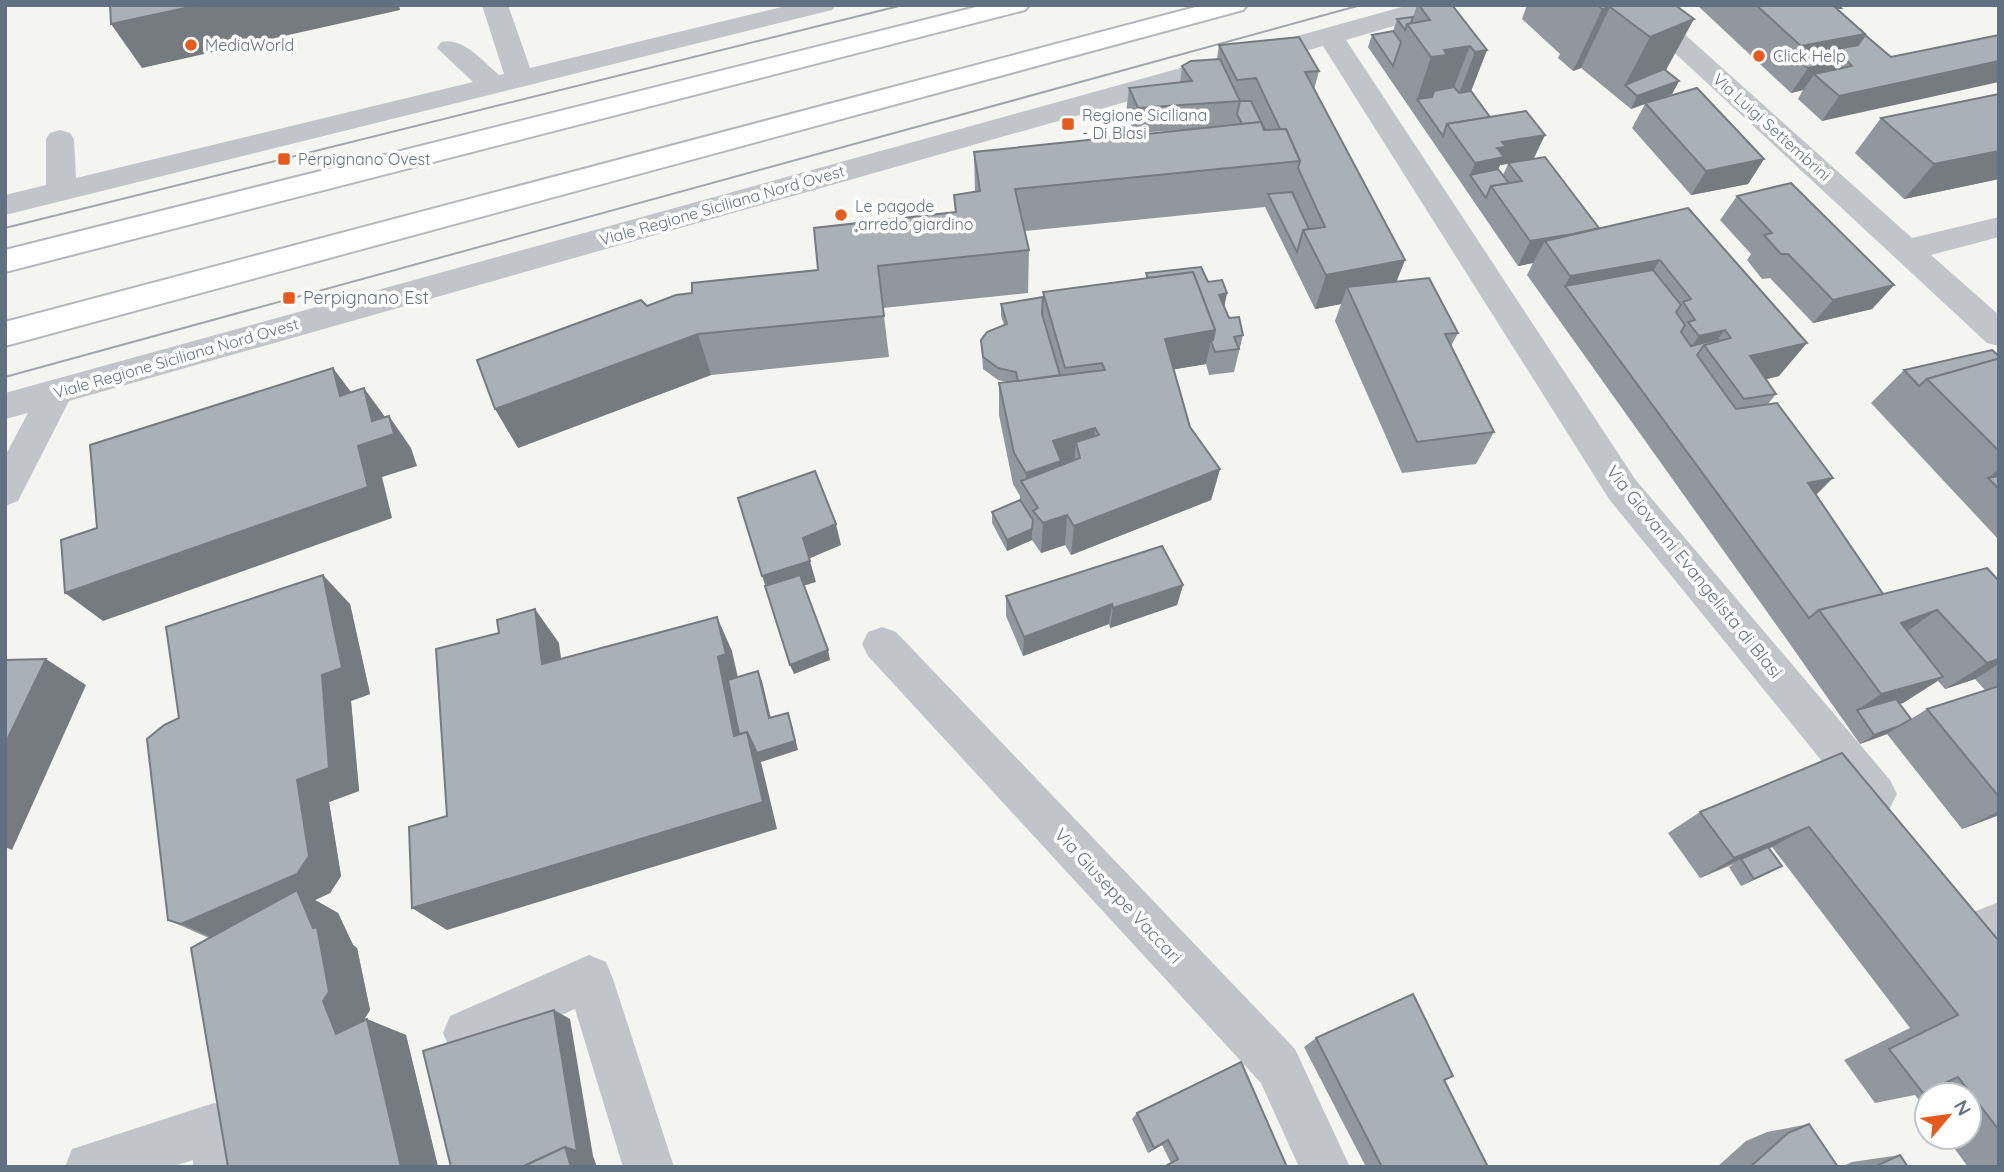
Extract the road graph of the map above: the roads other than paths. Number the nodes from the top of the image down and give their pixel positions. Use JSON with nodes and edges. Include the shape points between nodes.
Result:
{"nodes":[{"id":1,"x":495,"y":5,"type":"edge"},
{"id":2,"x":823,"y":5,"type":"edge"},
{"id":3,"x":1016,"y":5,"type":"edge"},
{"id":4,"x":1234,"y":5,"type":"edge"},
{"id":5,"x":1439,"y":5,"type":"edge"},
{"id":6,"x":1636,"y":5,"type":"edge"},
{"id":7,"x":1330,"y":36,"type":"junction"},
{"id":8,"x":450,"y":48,"type":"dead end"},
{"id":9,"x":507,"y":83,"type":"junction"},
{"id":10,"x":60,"y":139,"type":"dead end"},
{"id":11,"x":61,"y":191,"type":"junction"},
{"id":12,"x":5,"y":205,"type":"edge"},
{"id":13,"x":1999,"y":227,"type":"edge"},
{"id":14,"x":1907,"y":250,"type":"junction"},
{"id":15,"x":5,"y":261,"type":"edge"},
{"id":16,"x":5,"y":334,"type":"edge"},
{"id":17,"x":1999,"y":334,"type":"edge"},
{"id":18,"x":56,"y":392,"type":"junction"},
{"id":19,"x":5,"y":406,"type":"edge"},
{"id":20,"x":18,"y":448,"type":"edge"},
{"id":21,"x":5,"y":491,"type":"edge"},
{"id":22,"x":882,"y":645,"type":"dead end"},
{"id":23,"x":1898,"y":822,"type":"edge"},
{"id":24,"x":467,"y":1033,"type":"dead end"},
{"id":25,"x":216,"y":1147,"type":"edge"},
{"id":26,"x":90,"y":1167,"type":"edge"},
{"id":27,"x":649,"y":1167,"type":"edge"},
{"id":28,"x":1325,"y":1167,"type":"edge"}],
"edges":[{"from":1,"to":9,"type":"street"},
{"from":2,"to":9,"type":"street"},
{"from":3,"to":15,"type":"main road"},
{"from":4,"to":16,"type":"main road"},
{"from":5,"to":7,"type":"street","name":"Viale Regione Siciliana Nord Ovest"},
{"from":6,"to":14,"type":"street","name":"Via Luigi Settembrini"},
{"from":7,"to":18,"type":"street","name":"Viale Regione Siciliana Nord Ovest"},
{"from":7,"to":23,"type":"street","name":"Via Giovanni Evangelista di Blasi","via":[[1622,489]]},
{"from":8,"to":9,"type":"street"},
{"from":9,"to":11,"type":"street"},
{"from":10,"to":11,"type":"street"},
{"from":11,"to":12,"type":"street"},
{"from":13,"to":14,"type":"street"},
{"from":14,"to":17,"type":"street","name":"Via Luigi Settembrini"},
{"from":18,"to":19,"type":"street","name":"Viale Regione Siciliana Nord Ovest"},
{"from":18,"to":20,"type":"street"},
{"from":20,"to":21,"type":"street"},
{"from":22,"to":28,"type":"street","name":"Via Giuseppe Vaccari","via":[[1278,1066]]},
{"from":24,"to":27,"type":"street","via":[[589,979]]},
{"from":25,"to":26,"type":"street"}]}
